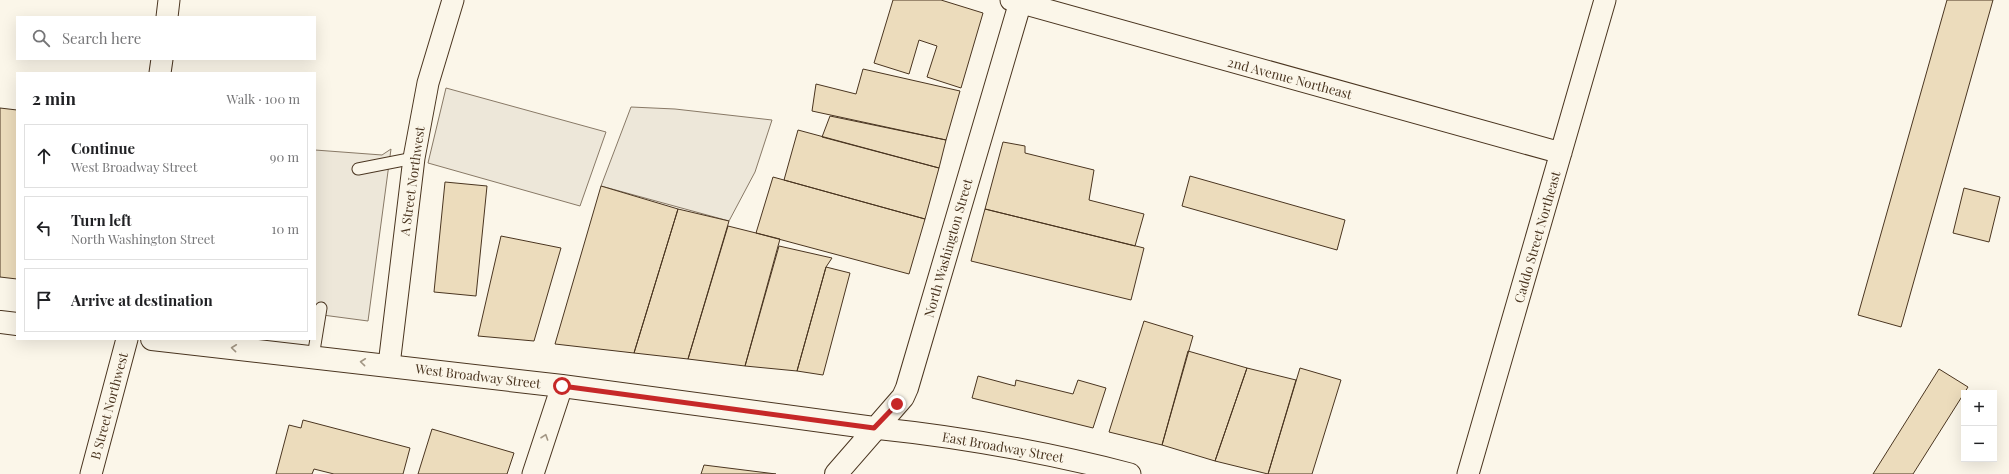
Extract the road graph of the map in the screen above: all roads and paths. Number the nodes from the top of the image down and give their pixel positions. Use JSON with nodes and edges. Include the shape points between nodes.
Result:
{"nodes":[{"id":1,"x":169,"y":0,"type":"edge"},
{"id":2,"x":453,"y":0,"type":"edge"},
{"id":3,"x":1605,"y":0,"type":"edge"},
{"id":4,"x":1017,"y":1,"type":"edge"},
{"id":5,"x":167,"y":16,"type":"edge"},
{"id":6,"x":162,"y":60,"type":"edge"},
{"id":7,"x":160,"y":72,"type":"edge"},
{"id":8,"x":1561,"y":153,"type":"junction"},
{"id":9,"x":414,"y":158,"type":"junction"},
{"id":10,"x":358,"y":169,"type":"dead end"},
{"id":11,"x":321,"y":308,"type":"dead end"},
{"id":12,"x":0,"y":322,"type":"edge"},
{"id":13,"x":16,"y":324,"type":"edge"},
{"id":14,"x":316,"y":339,"type":"edge"},
{"id":15,"x":127,"y":340,"type":"edge"},
{"id":16,"x":161,"y":340,"type":"edge"},
{"id":17,"x":316,"y":340,"type":"edge"},
{"id":18,"x":313,"y":357,"type":"junction"},
{"id":19,"x":389,"y":365,"type":"junction"},
{"id":20,"x":562,"y":386,"type":"junction"},
{"id":21,"x":874,"y":428,"type":"junction"},
{"id":22,"x":1084,"y":468,"type":"edge"},
{"id":23,"x":91,"y":474,"type":"edge"},
{"id":24,"x":533,"y":474,"type":"edge"},
{"id":25,"x":836,"y":474,"type":"edge"},
{"id":26,"x":1130,"y":474,"type":"edge"},
{"id":27,"x":1468,"y":474,"type":"edge"}],
"edges":[{"from":1,"to":5,"type":"street"},
{"from":2,"to":9,"type":"street","name":"A Street Northwest","via":[[428,83]]},
{"from":3,"to":8,"type":"street","name":"Caddo Street Northeast"},
{"from":4,"to":8,"type":"street","name":"2nd Avenue Northeast"},
{"from":4,"to":21,"type":"main road","name":"North Washington Street","via":[[907,388],[903,397]]},
{"from":6,"to":7,"type":"street"},
{"from":8,"to":27,"type":"street","name":"Caddo Street Northeast"},
{"from":9,"to":10,"type":"lane"},
{"from":9,"to":19,"type":"street","name":"A Street Northwest"},
{"from":11,"to":14,"type":"lane"},
{"from":12,"to":13,"type":"main road"},
{"from":15,"to":23,"type":"street","name":"B Street Northwest"},
{"from":18,"to":16,"type":"main road","name":"West Broadway Street","one_way":true},
{"from":17,"to":18,"type":"lane"},
{"from":19,"to":18,"type":"main road","name":"West Broadway Street","one_way":true},
{"from":19,"to":20,"type":"main road","name":"West Broadway Street"},
{"from":20,"to":21,"type":"main road","name":"West Broadway Street"},
{"from":24,"to":20,"type":"street","one_way":true},
{"from":21,"to":22,"type":"street","name":"East Broadway Street","via":[[964,439]]},
{"from":21,"to":25,"type":"main road","name":"North Washington Street"},
{"from":22,"to":26,"type":"street","name":"East Broadway Street"}]}
